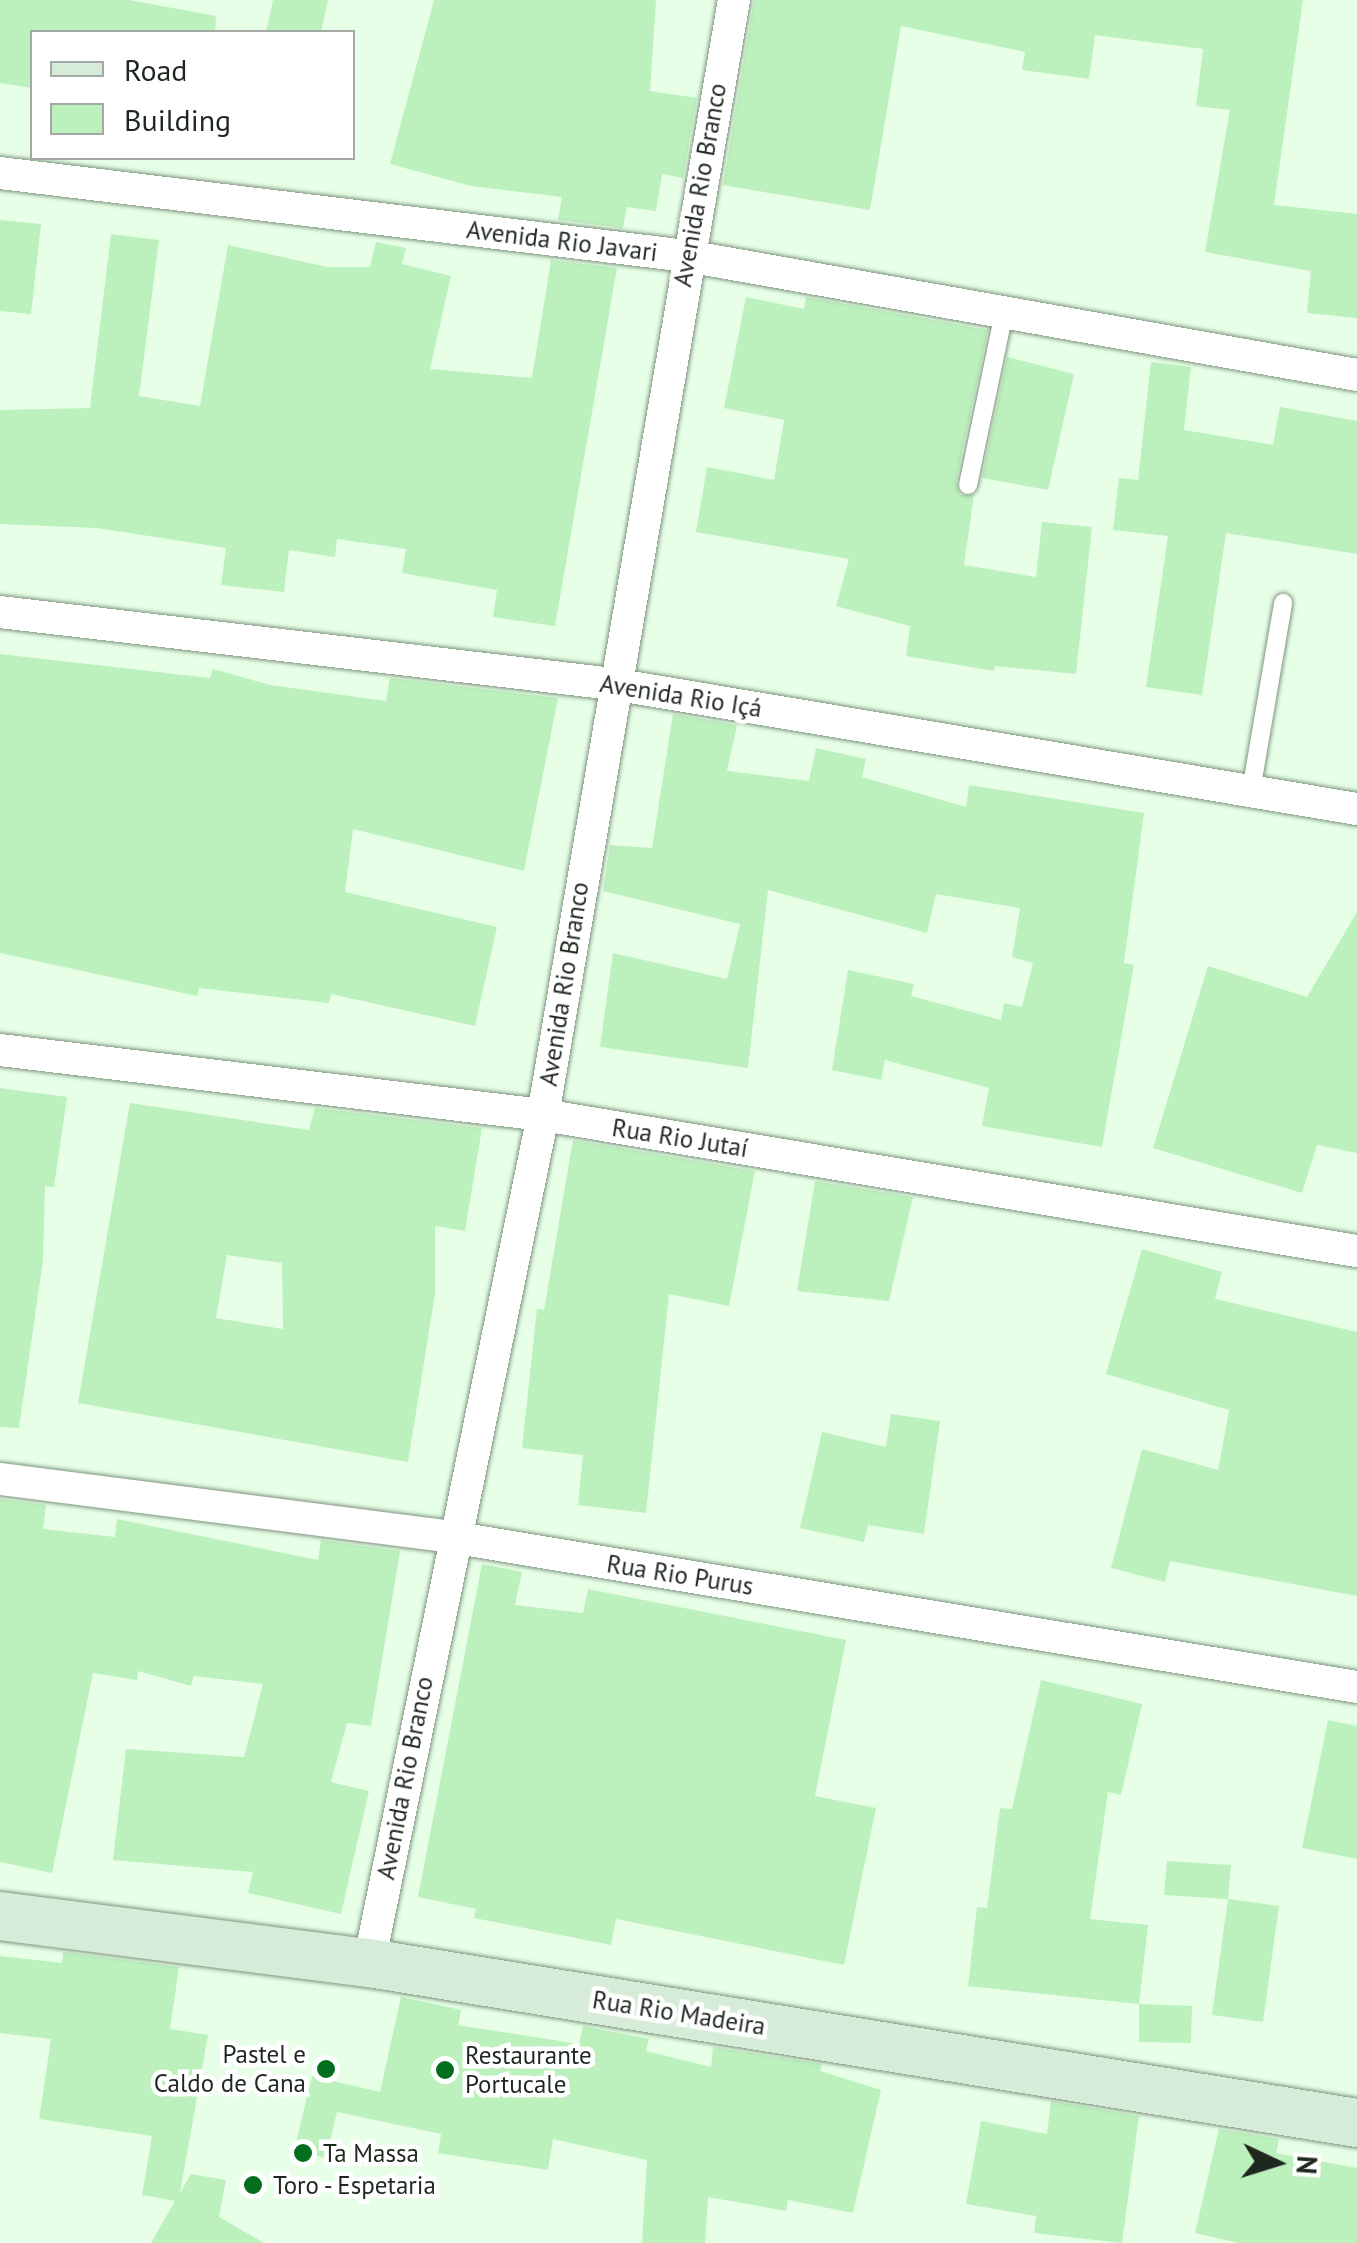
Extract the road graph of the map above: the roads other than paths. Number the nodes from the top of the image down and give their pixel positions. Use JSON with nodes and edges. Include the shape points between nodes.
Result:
{"nodes":[{"id":1,"x":734,"y":0,"type":"edge"},
{"id":2,"x":0,"y":173,"type":"edge"},
{"id":3,"x":687,"y":256,"type":"junction"},
{"id":4,"x":1004,"y":312,"type":"junction"},
{"id":5,"x":1357,"y":376,"type":"edge"},
{"id":6,"x":968,"y":485,"type":"dead end"},
{"id":7,"x":1283,"y":603,"type":"dead end"},
{"id":8,"x":0,"y":612,"type":"edge"},
{"id":9,"x":612,"y":684,"type":"junction"},
{"id":10,"x":1251,"y":791,"type":"junction"},
{"id":11,"x":1357,"y":809,"type":"edge"},
{"id":12,"x":0,"y":1050,"type":"edge"},
{"id":13,"x":542,"y":1115,"type":"junction"},
{"id":14,"x":1357,"y":1251,"type":"edge"},
{"id":15,"x":0,"y":1480,"type":"edge"},
{"id":16,"x":451,"y":1537,"type":"junction"},
{"id":17,"x":1357,"y":1688,"type":"edge"},
{"id":18,"x":0,"y":1916,"type":"edge"},
{"id":19,"x":369,"y":1963,"type":"junction"},
{"id":20,"x":1357,"y":2123,"type":"edge"}],
"edges":[{"from":1,"to":3,"type":"street","name":"Avenida Rio Branco"},
{"from":2,"to":3,"type":"street","name":"Avenida Rio Javari"},
{"from":3,"to":4,"type":"street","name":"Avenida Rio Javari"},
{"from":3,"to":9,"type":"street","name":"Avenida Rio Branco"},
{"from":4,"to":5,"type":"street","name":"Avenida Rio Javari"},
{"from":4,"to":6,"type":"lane"},
{"from":7,"to":10,"type":"lane"},
{"from":8,"to":9,"type":"street","name":"Avenida Rio Içá"},
{"from":9,"to":10,"type":"street","name":"Avenida Rio Içá"},
{"from":9,"to":13,"type":"street","name":"Avenida Rio Branco"},
{"from":10,"to":11,"type":"street","name":"Avenida Rio Içá"},
{"from":12,"to":13,"type":"street","name":"Rua Rio Jutaí"},
{"from":13,"to":14,"type":"street","name":"Rua Rio Jutaí"},
{"from":13,"to":16,"type":"street","name":"Avenida Rio Branco"},
{"from":15,"to":16,"type":"street","name":"Rua Rio Purus"},
{"from":16,"to":17,"type":"street","name":"Rua Rio Purus"},
{"from":16,"to":19,"type":"street","name":"Avenida Rio Branco"},
{"from":18,"to":19,"type":"street","name":"Rua Rio Madeira"},
{"from":19,"to":20,"type":"street","name":"Rua Rio Madeira"}]}
